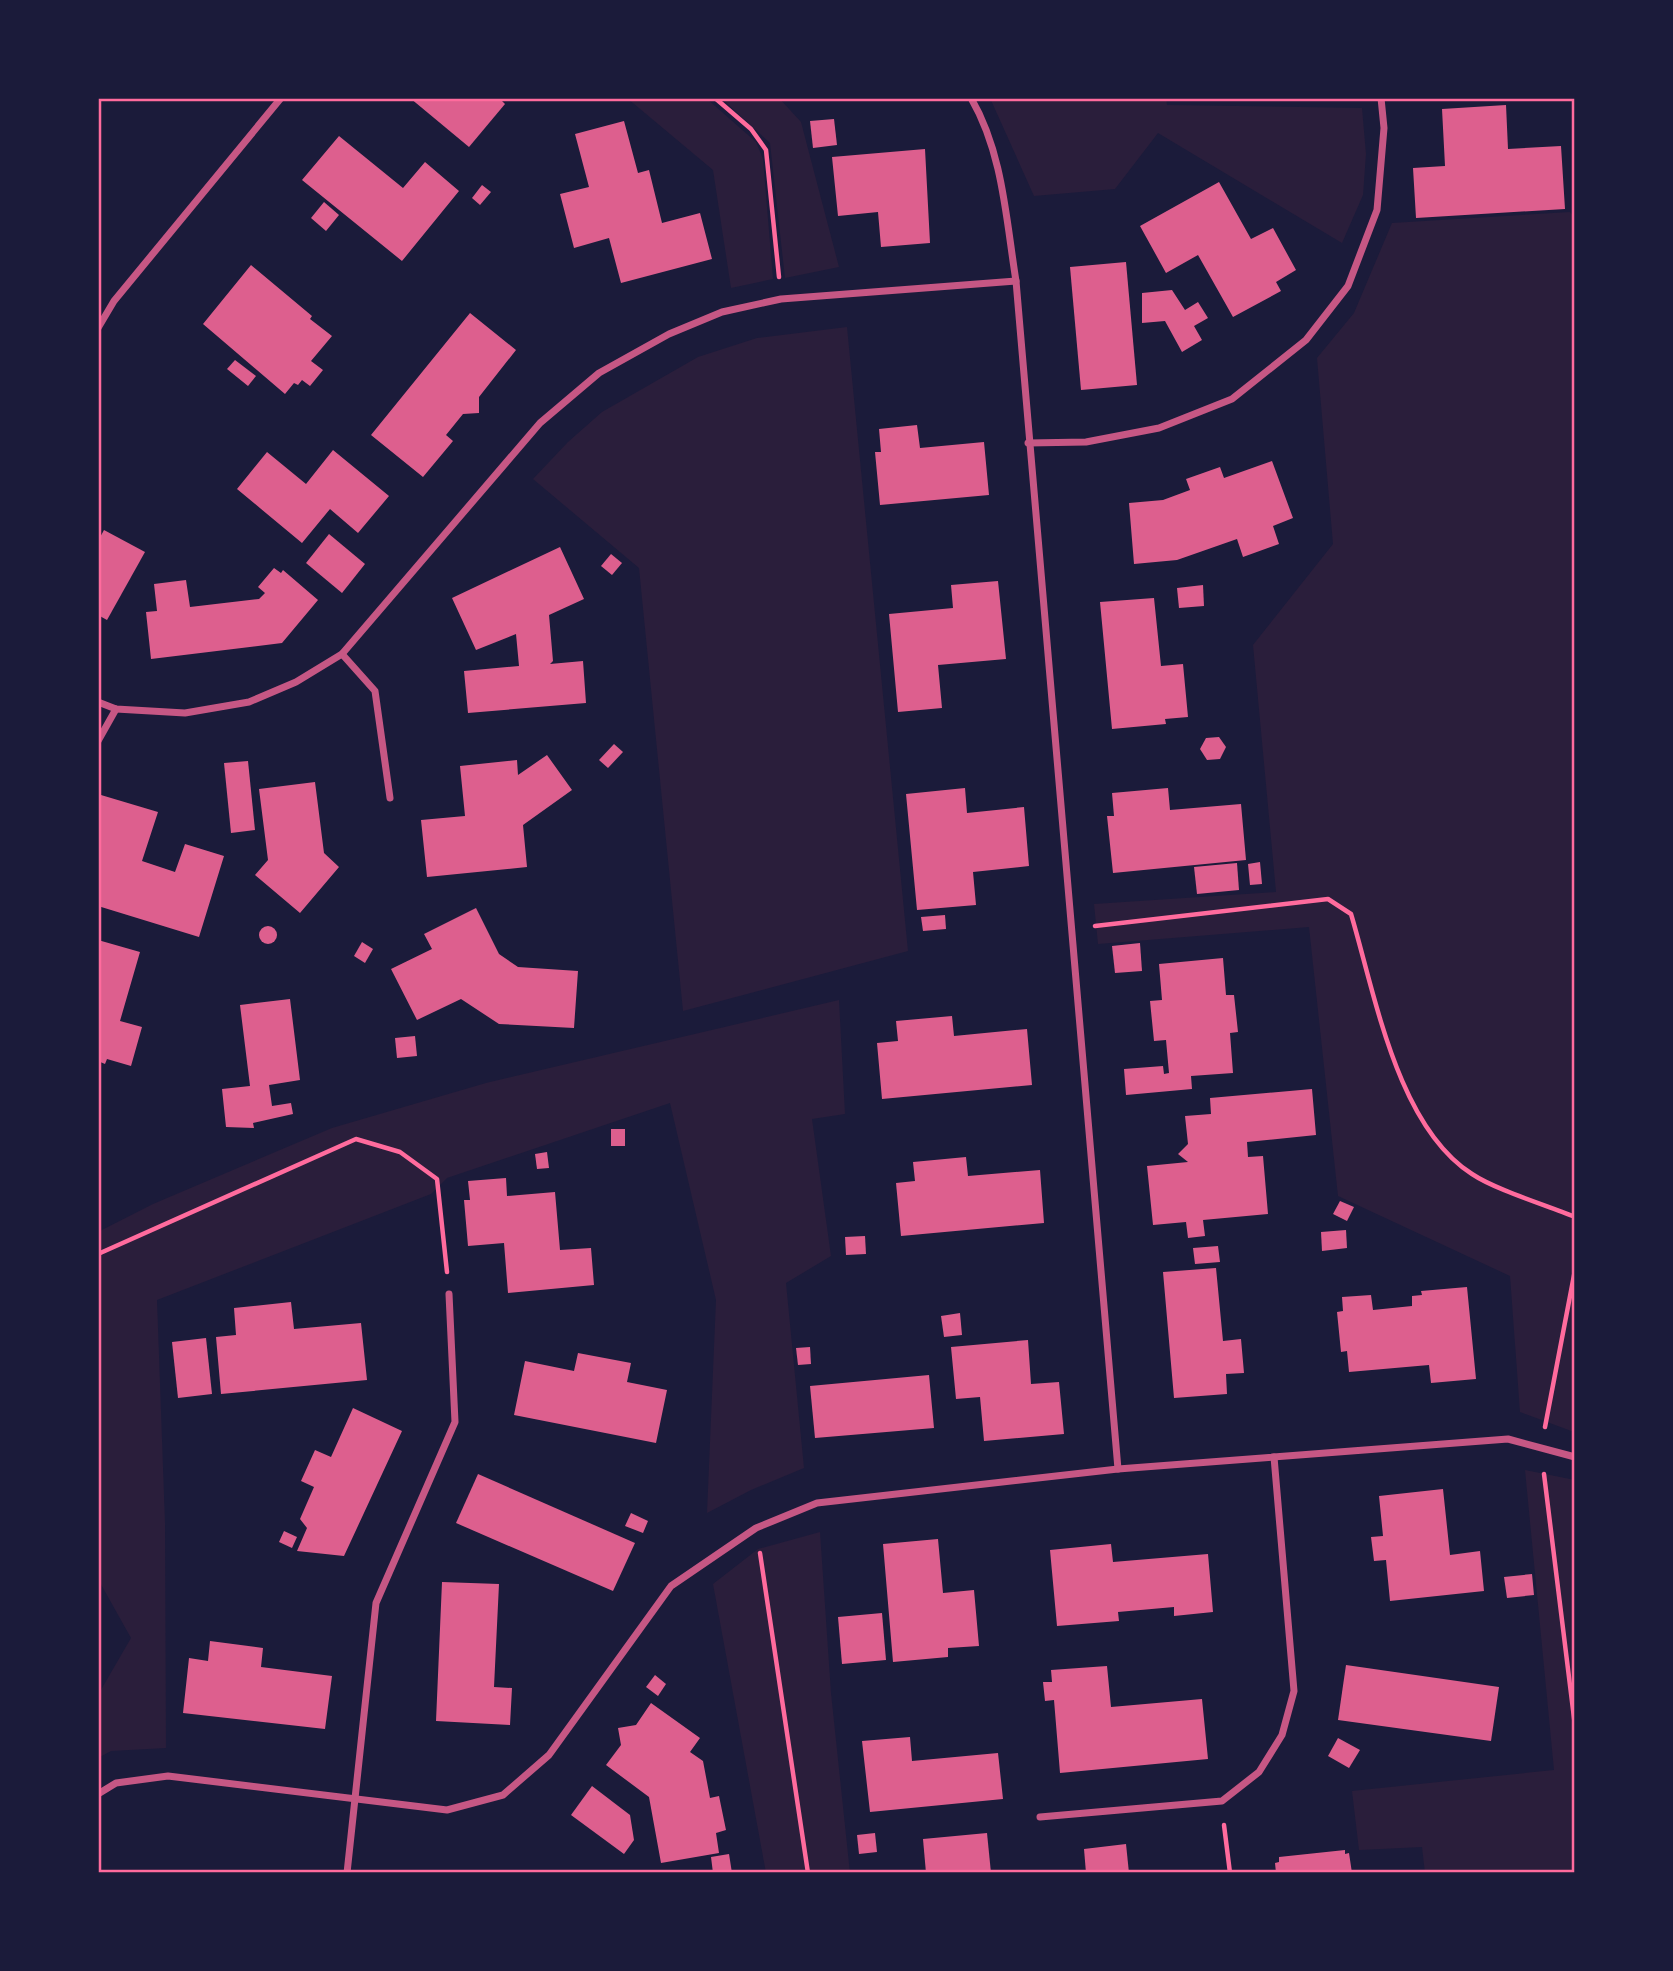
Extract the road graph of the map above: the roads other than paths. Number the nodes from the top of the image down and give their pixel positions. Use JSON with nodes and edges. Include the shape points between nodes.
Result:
{"nodes":[{"id":1,"x":281,"y":98,"type":"edge"},
{"id":2,"x":971,"y":98,"type":"edge"},
{"id":3,"x":1381,"y":98,"type":"edge"},
{"id":4,"x":1016,"y":281,"type":"junction"},
{"id":5,"x":98,"y":328,"type":"edge"},
{"id":6,"x":1028,"y":443,"type":"junction"},
{"id":7,"x":342,"y":654,"type":"junction"},
{"id":8,"x":98,"y":702,"type":"edge"},
{"id":9,"x":116,"y":709,"type":"junction"},
{"id":10,"x":98,"y":741,"type":"edge"},
{"id":11,"x":390,"y":798,"type":"dead end"},
{"id":12,"x":449,"y":1294,"type":"road end"},
{"id":13,"x":1274,"y":1457,"type":"junction"},
{"id":14,"x":1575,"y":1457,"type":"edge"},
{"id":15,"x":1118,"y":1469,"type":"junction"},
{"id":16,"x":98,"y":1794,"type":"edge"},
{"id":17,"x":356,"y":1799,"type":"junction"},
{"id":18,"x":1040,"y":1817,"type":"dead end"},
{"id":19,"x":347,"y":1873,"type":"edge"}],
"edges":[{"from":1,"to":5,"type":"street","via":[[114,301]]},
{"from":2,"to":4,"type":"street","via":[[999,170]]},
{"from":3,"to":6,"type":"street","via":[[1384,128],[1377,210],[1348,286],[1306,340],[1232,399],[1159,428],[1086,442]]},
{"from":4,"to":6,"type":"street"},
{"from":4,"to":7,"type":"street","via":[[781,299],[722,312],[669,334],[599,373],[540,423]]},
{"from":6,"to":15,"type":"street"},
{"from":7,"to":9,"type":"street","via":[[296,682],[249,702],[184,713]]},
{"from":7,"to":11,"type":"street","via":[[375,691]]},
{"from":8,"to":9,"type":"street"},
{"from":9,"to":10,"type":"street"},
{"from":12,"to":17,"type":"street","via":[[455,1422],[376,1604]]},
{"from":13,"to":14,"type":"street","via":[[1508,1439]]},
{"from":13,"to":15,"type":"street"},
{"from":13,"to":18,"type":"street","via":[[1294,1691],[1282,1735],[1259,1772],[1222,1801]]},
{"from":15,"to":17,"type":"street","via":[[817,1503],[757,1528],[671,1586],[549,1755],[503,1795],[447,1810]]},
{"from":16,"to":17,"type":"street","via":[[116,1783],[169,1776]]},
{"from":17,"to":19,"type":"street"}]}
